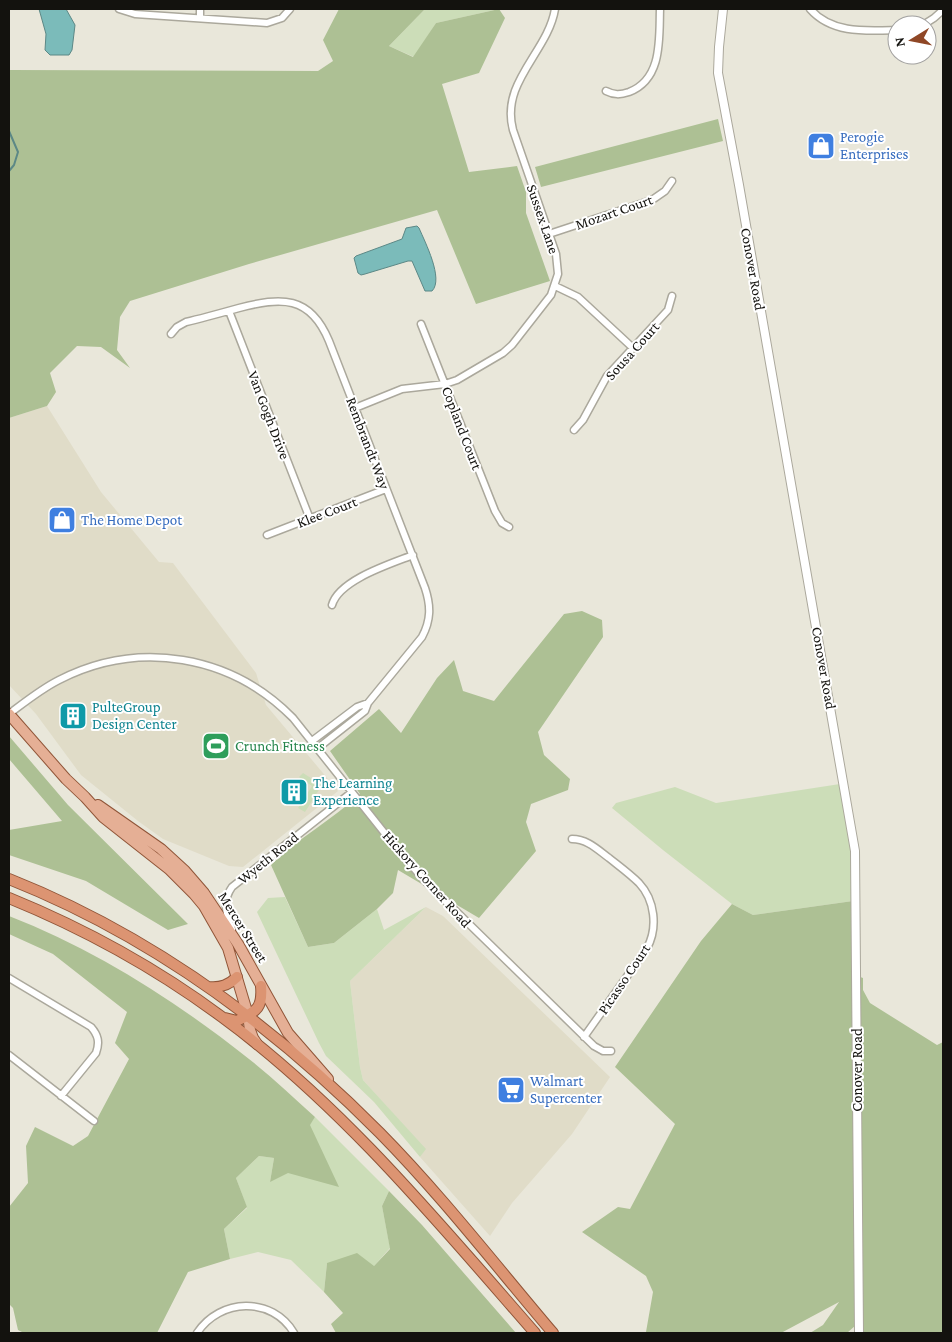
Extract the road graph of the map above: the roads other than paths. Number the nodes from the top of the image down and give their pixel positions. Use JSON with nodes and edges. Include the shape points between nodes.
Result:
{"nodes":[{"id":1,"x":119,"y":9,"type":"edge"},
{"id":2,"x":200,"y":9,"type":"edge"},
{"id":3,"x":290,"y":9,"type":"edge"},
{"id":4,"x":555,"y":9,"type":"edge"},
{"id":5,"x":660,"y":9,"type":"edge"},
{"id":6,"x":723,"y":9,"type":"edge"},
{"id":7,"x":810,"y":9,"type":"edge"},
{"id":8,"x":200,"y":18,"type":"junction"},
{"id":9,"x":887,"y":30,"type":"edge"},
{"id":10,"x":606,"y":91,"type":"dead end"},
{"id":11,"x":672,"y":181,"type":"dead end"},
{"id":12,"x":549,"y":234,"type":"junction"},
{"id":13,"x":556,"y":286,"type":"junction"},
{"id":14,"x":672,"y":296,"type":"dead end"},
{"id":15,"x":229,"y":311,"type":"junction"},
{"id":16,"x":420,"y":324,"type":"dead end"},
{"id":17,"x":171,"y":334,"type":"dead end"},
{"id":18,"x":633,"y":348,"type":"junction"},
{"id":19,"x":445,"y":384,"type":"junction"},
{"id":20,"x":355,"y":408,"type":"junction"},
{"id":21,"x":574,"y":430,"type":"dead end"},
{"id":22,"x":386,"y":489,"type":"junction"},
{"id":23,"x":310,"y":519,"type":"junction"},
{"id":24,"x":510,"y":527,"type":"dead end"},
{"id":25,"x":268,"y":535,"type":"dead end"},
{"id":26,"x":413,"y":555,"type":"junction"},
{"id":27,"x":332,"y":605,"type":"dead end"},
{"id":28,"x":368,"y":703,"type":"junction"},
{"id":29,"x":9,"y":714,"type":"edge"},
{"id":30,"x":312,"y":741,"type":"junction"},
{"id":31,"x":318,"y":748,"type":"junction"},
{"id":32,"x":352,"y":792,"type":"junction"},
{"id":33,"x":86,"y":797,"type":"junction"},
{"id":34,"x":572,"y":839,"type":"dead end"},
{"id":35,"x":9,"y":879,"type":"edge"},
{"id":36,"x":9,"y":898,"type":"edge"},
{"id":37,"x":238,"y":944,"type":"junction"},
{"id":38,"x":237,"y":976,"type":"junction"},
{"id":39,"x":9,"y":978,"type":"edge"},
{"id":40,"x":262,"y":986,"type":"junction"},
{"id":41,"x":209,"y":987,"type":"junction"},
{"id":42,"x":248,"y":1015,"type":"junction"},
{"id":43,"x":224,"y":1018,"type":"junction"},
{"id":44,"x":584,"y":1037,"type":"junction"},
{"id":45,"x":261,"y":1048,"type":"junction"},
{"id":46,"x":612,"y":1051,"type":"dead end"},
{"id":47,"x":9,"y":1055,"type":"edge"},
{"id":48,"x":61,"y":1096,"type":"junction"},
{"id":49,"x":347,"y":1100,"type":"junction"},
{"id":50,"x":94,"y":1121,"type":"dead end"},
{"id":51,"x":527,"y":1303,"type":"junction"},
{"id":52,"x":516,"y":1312,"type":"junction"},
{"id":53,"x":197,"y":1333,"type":"edge"},
{"id":54,"x":294,"y":1333,"type":"edge"},
{"id":55,"x":535,"y":1333,"type":"edge"},
{"id":56,"x":553,"y":1333,"type":"edge"},
{"id":57,"x":859,"y":1333,"type":"edge"}],
"edges":[{"from":1,"to":8,"type":"street","via":[[136,14]]},
{"from":2,"to":8,"type":"street"},
{"from":3,"to":8,"type":"street","via":[[282,18],[270,22]]},
{"from":4,"to":12,"type":"street","name":"Sussex Lane","via":[[510,106],[513,130]]},
{"from":5,"to":10,"type":"street","via":[[659,48],[653,69],[644,82],[630,91],[614,94]]},
{"from":6,"to":57,"type":"street","name":"Conover Road","via":[[719,85],[855,850]]},
{"from":7,"to":9,"type":"street","via":[[840,28]]},
{"from":11,"to":12,"type":"street","name":"Mozart Court","via":[[662,194],[652,200]]},
{"from":12,"to":13,"type":"street","name":"Sussex Lane","via":[[558,262]]},
{"from":13,"to":18,"type":"street","via":[[578,297]]},
{"from":13,"to":19,"type":"street","name":"Sussex Lane","via":[[508,349],[489,363]]},
{"from":14,"to":18,"type":"street","name":"Sousa Court","via":[[668,310]]},
{"from":15,"to":17,"type":"street","name":"Rembrandt Way","via":[[182,324]]},
{"from":15,"to":20,"type":"street","name":"Rembrandt Way","via":[[275,300],[290,302],[309,312],[324,330]]},
{"from":15,"to":23,"type":"street","name":"Van Gogh Drive"},
{"from":16,"to":19,"type":"street","name":"Copland Court"},
{"from":18,"to":21,"type":"street","name":"Sousa Court","via":[[607,376],[584,420]]},
{"from":19,"to":20,"type":"street","name":"Sussex Lane","via":[[402,390]]},
{"from":19,"to":24,"type":"street","name":"Copland Court","via":[[495,511],[502,523]]},
{"from":20,"to":22,"type":"street","name":"Rembrandt Way"},
{"from":22,"to":23,"type":"street","name":"Klee Court"},
{"from":22,"to":26,"type":"street","name":"Rembrandt Way"},
{"from":23,"to":25,"type":"street","name":"Klee Court"},
{"from":26,"to":27,"type":"street","via":[[355,582],[339,592]]},
{"from":26,"to":28,"type":"street","name":"Rembrandt Way","via":[[429,602],[427,627]]},
{"from":28,"to":30,"type":"street","name":"Rembrandt Way","via":[[357,707]]},
{"from":28,"to":31,"type":"street","name":"Rembrandt Way","via":[[363,713]]},
{"from":29,"to":30,"type":"street","name":"Hickory Corner Road","via":[[58,680],[84,670],[126,659],[174,658],[208,665],[255,686],[282,706]]},
{"from":29,"to":33,"type":"main road","name":"Mercer Street"},
{"from":30,"to":31,"type":"street","name":"Hickory Corner Road"},
{"from":31,"to":32,"type":"street","name":"Hickory Corner Road"},
{"from":32,"to":37,"type":"street","name":"Wyeth Road","via":[[230,890],[225,904],[226,915]]},
{"from":32,"to":44,"type":"street","name":"Hickory Corner Road","via":[[425,881]]},
{"from":33,"to":37,"type":"main road","name":"Mercer Street","via":[[161,849],[185,871]]},
{"from":33,"to":38,"type":"main road","name":"Mercer Street","via":[[104,817],[169,869],[194,894],[222,935]]},
{"from":34,"to":44,"type":"street","name":"Picasso Court","via":[[590,843],[639,883],[654,914],[653,932],[647,948]]},
{"from":35,"to":41,"type":"highway","via":[[112,926]]},
{"from":36,"to":43,"type":"highway","via":[[61,920],[118,950]]},
{"from":37,"to":40,"type":"main road","name":"Mercer Street"},
{"from":38,"to":41,"type":"highway","via":[[226,985]]},
{"from":38,"to":42,"type":"main road","name":"Mercer Street"},
{"from":39,"to":48,"type":"street","via":[[91,1027],[97,1036],[96,1052]]},
{"from":40,"to":42,"type":"highway","via":[[259,1007]]},
{"from":40,"to":49,"type":"main road","name":"Mercer Street","via":[[288,1033]]},
{"from":41,"to":42,"type":"highway"},
{"from":42,"to":43,"type":"highway","via":[[237,1021]]},
{"from":42,"to":45,"type":"main road","name":"Mercer Street","via":[[253,1038]]},
{"from":42,"to":49,"type":"highway"},
{"from":43,"to":45,"type":"highway"},
{"from":44,"to":46,"type":"street","name":"Hickory Corner Road","via":[[603,1051]]},
{"from":45,"to":52,"type":"highway","via":[[338,1117],[427,1210]]},
{"from":47,"to":48,"type":"street"},
{"from":48,"to":50,"type":"street"},
{"from":49,"to":51,"type":"highway","via":[[416,1171]]},
{"from":51,"to":52,"type":"street"},
{"from":51,"to":56,"type":"highway"},
{"from":52,"to":55,"type":"highway"},
{"from":53,"to":54,"type":"street","via":[[218,1313],[244,1305],[270,1311]]}]}
